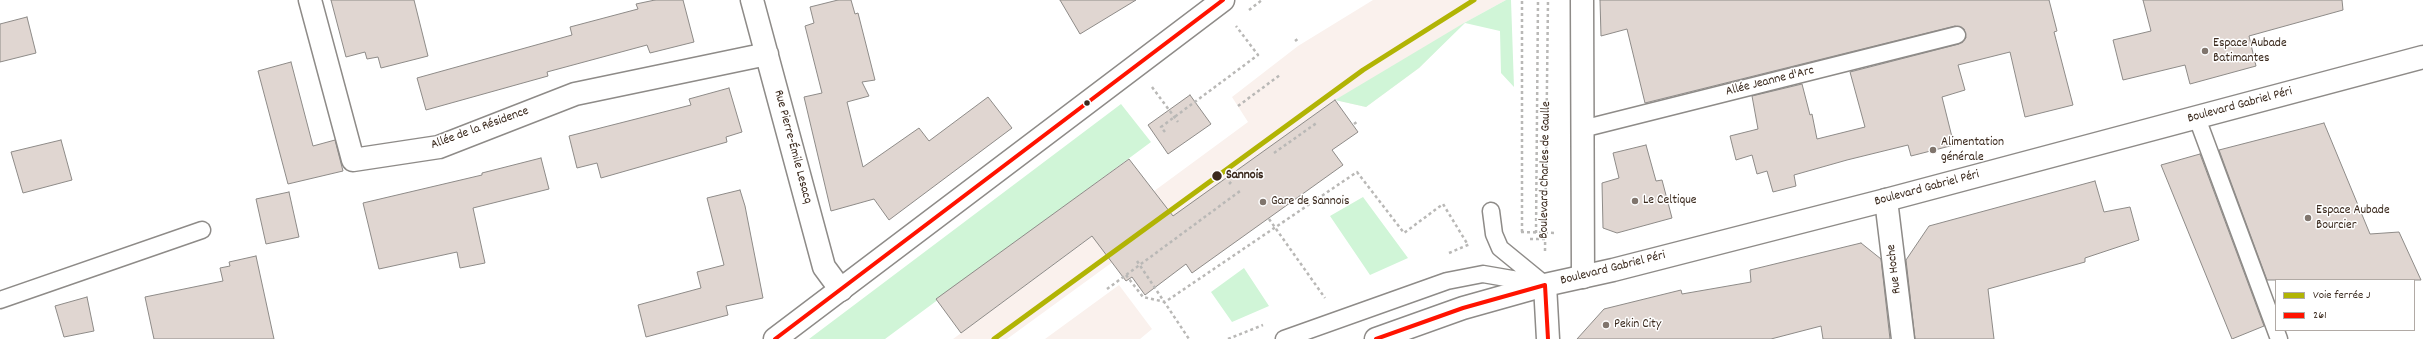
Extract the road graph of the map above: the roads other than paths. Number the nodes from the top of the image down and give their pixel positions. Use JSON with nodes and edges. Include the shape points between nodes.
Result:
{"nodes":[{"id":1,"x":310,"y":0,"type":"edge"},
{"id":2,"x":752,"y":0,"type":"edge"},
{"id":3,"x":1223,"y":0,"type":"edge"},
{"id":4,"x":1582,"y":0,"type":"edge"},
{"id":5,"x":1957,"y":36,"type":"dead end"},
{"id":6,"x":767,"y":54,"type":"junction"},
{"id":7,"x":2423,"y":57,"type":"edge"},
{"id":8,"x":2197,"y":118,"type":"junction"},
{"id":9,"x":1582,"y":129,"type":"junction"},
{"id":10,"x":1886,"y":200,"type":"junction"},
{"id":11,"x":1491,"y":211,"type":"dead end"},
{"id":12,"x":202,"y":230,"type":"dead end"},
{"id":13,"x":1583,"y":276,"type":"junction"},
{"id":14,"x":1545,"y":285,"type":"junction"},
{"id":15,"x":841,"y":290,"type":"junction"},
{"id":16,"x":0,"y":300,"type":"edge"},
{"id":17,"x":2275,"y":328,"type":"edge"},
{"id":18,"x":775,"y":339,"type":"edge"},
{"id":19,"x":1284,"y":339,"type":"edge"},
{"id":20,"x":1376,"y":339,"type":"edge"},
{"id":21,"x":1548,"y":339,"type":"edge"},
{"id":22,"x":1903,"y":339,"type":"edge"}],
"edges":[{"from":1,"to":6,"type":"street","name":"Allée de la Résidence","via":[[353,160],[439,147],[575,94]]},
{"from":2,"to":6,"type":"street","name":"Rue Pierre-Émile Lesacq"},
{"from":3,"to":15,"type":"street"},
{"from":4,"to":9,"type":"street"},
{"from":5,"to":9,"type":"lane","name":"Allée Jeanne d'Arc"},
{"from":6,"to":15,"type":"street","name":"Rue Pierre-Émile Lesacq","via":[[824,267]]},
{"from":7,"to":8,"type":"street","name":"Boulevard Gabriel Péri"},
{"from":8,"to":10,"type":"street","name":"Boulevard Gabriel Péri"},
{"from":8,"to":17,"type":"lane"},
{"from":9,"to":13,"type":"street"},
{"from":10,"to":13,"type":"street","name":"Boulevard Gabriel Péri"},
{"from":10,"to":22,"type":"street","name":"Rue Hoche"},
{"from":11,"to":14,"type":"lane","via":[[1494,234],[1500,248]]},
{"from":12,"to":16,"type":"lane"},
{"from":13,"to":14,"type":"street","name":"Boulevard Gabriel Péri"},
{"from":14,"to":19,"type":"lane","via":[[1483,274],[1447,281]]},
{"from":14,"to":20,"type":"street","name":"Boulevard Gabriel Péri","via":[[1463,308]]},
{"from":14,"to":21,"type":"street"},
{"from":15,"to":18,"type":"street"}]}
